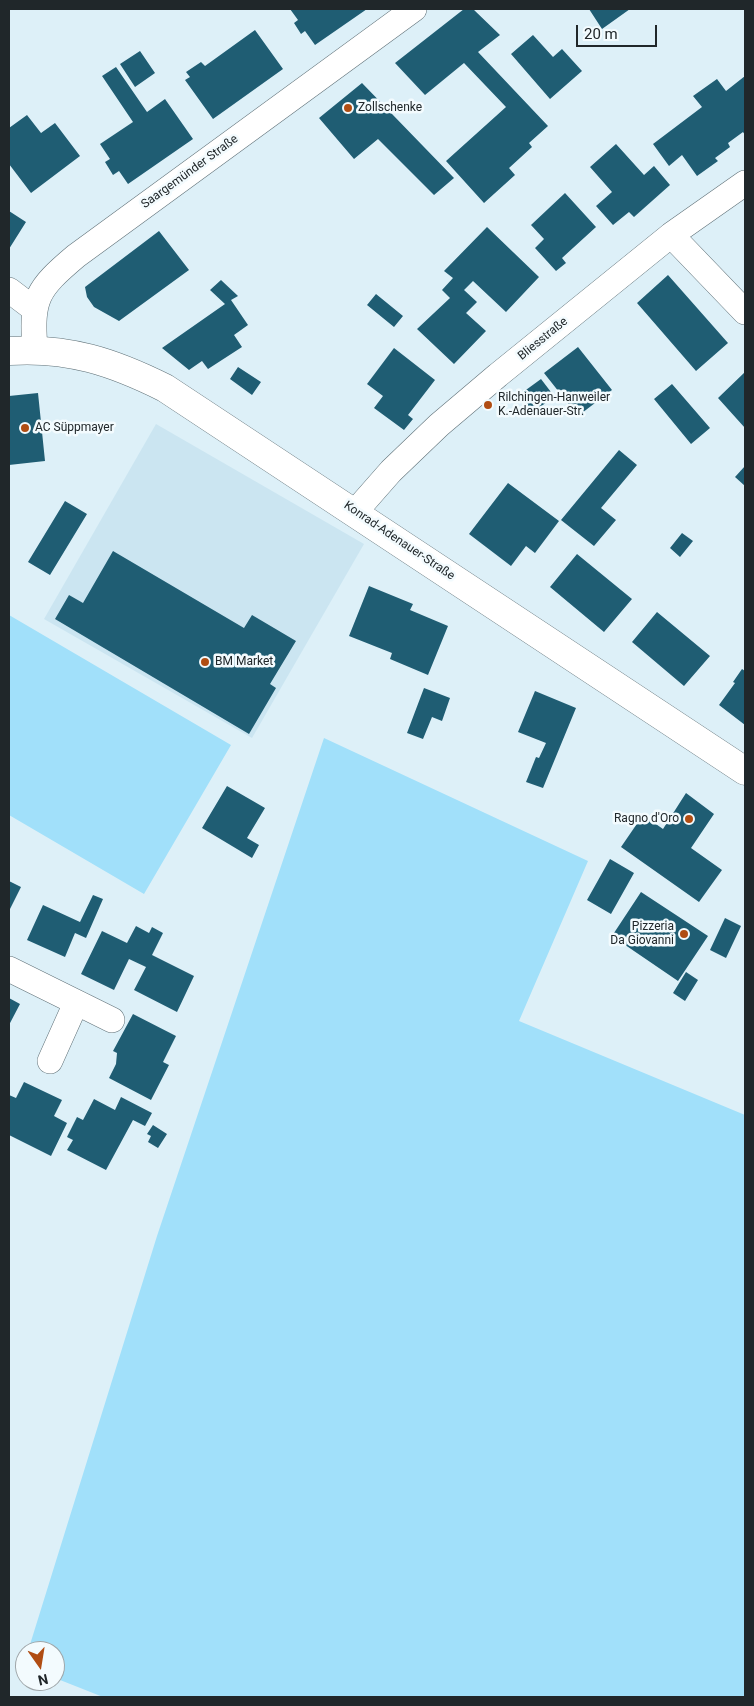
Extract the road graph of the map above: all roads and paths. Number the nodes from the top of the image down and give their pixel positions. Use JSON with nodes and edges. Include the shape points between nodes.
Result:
{"nodes":[{"id":1,"x":414,"y":9,"type":"edge"},
{"id":2,"x":745,"y":183,"type":"edge"},
{"id":3,"x":672,"y":235,"type":"junction"},
{"id":4,"x":9,"y":290,"type":"edge"},
{"id":5,"x":34,"y":309,"type":"junction"},
{"id":6,"x":745,"y":312,"type":"edge"},
{"id":7,"x":22,"y":350,"type":"edge"},
{"id":8,"x":355,"y":512,"type":"junction"},
{"id":9,"x":745,"y":772,"type":"edge"},
{"id":10,"x":9,"y":969,"type":"edge"},
{"id":11,"x":76,"y":1003,"type":"junction"},
{"id":12,"x":112,"y":1020,"type":"dead end"},
{"id":13,"x":50,"y":1061,"type":"dead end"}],
"edges":[{"from":1,"to":5,"type":"street","name":"Saargemünder Straße","via":[[76,256],[40,292]]},
{"from":2,"to":3,"type":"street","name":"Bliesstraße"},
{"from":3,"to":6,"type":"street"},
{"from":3,"to":8,"type":"street","name":"Bliesstraße","via":[[439,426],[391,471]]},
{"from":4,"to":5,"type":"street"},
{"from":5,"to":7,"type":"street","name":"Saargemünder Straße"},
{"from":7,"to":8,"type":"main road","name":"Konrad-Adenauer-Straße","via":[[89,357],[124,367],[166,388]]},
{"from":8,"to":9,"type":"main road","name":"Konrad-Adenauer-Straße"},
{"from":10,"to":11,"type":"street"},
{"from":11,"to":12,"type":"street"},
{"from":11,"to":13,"type":"street"}]}
